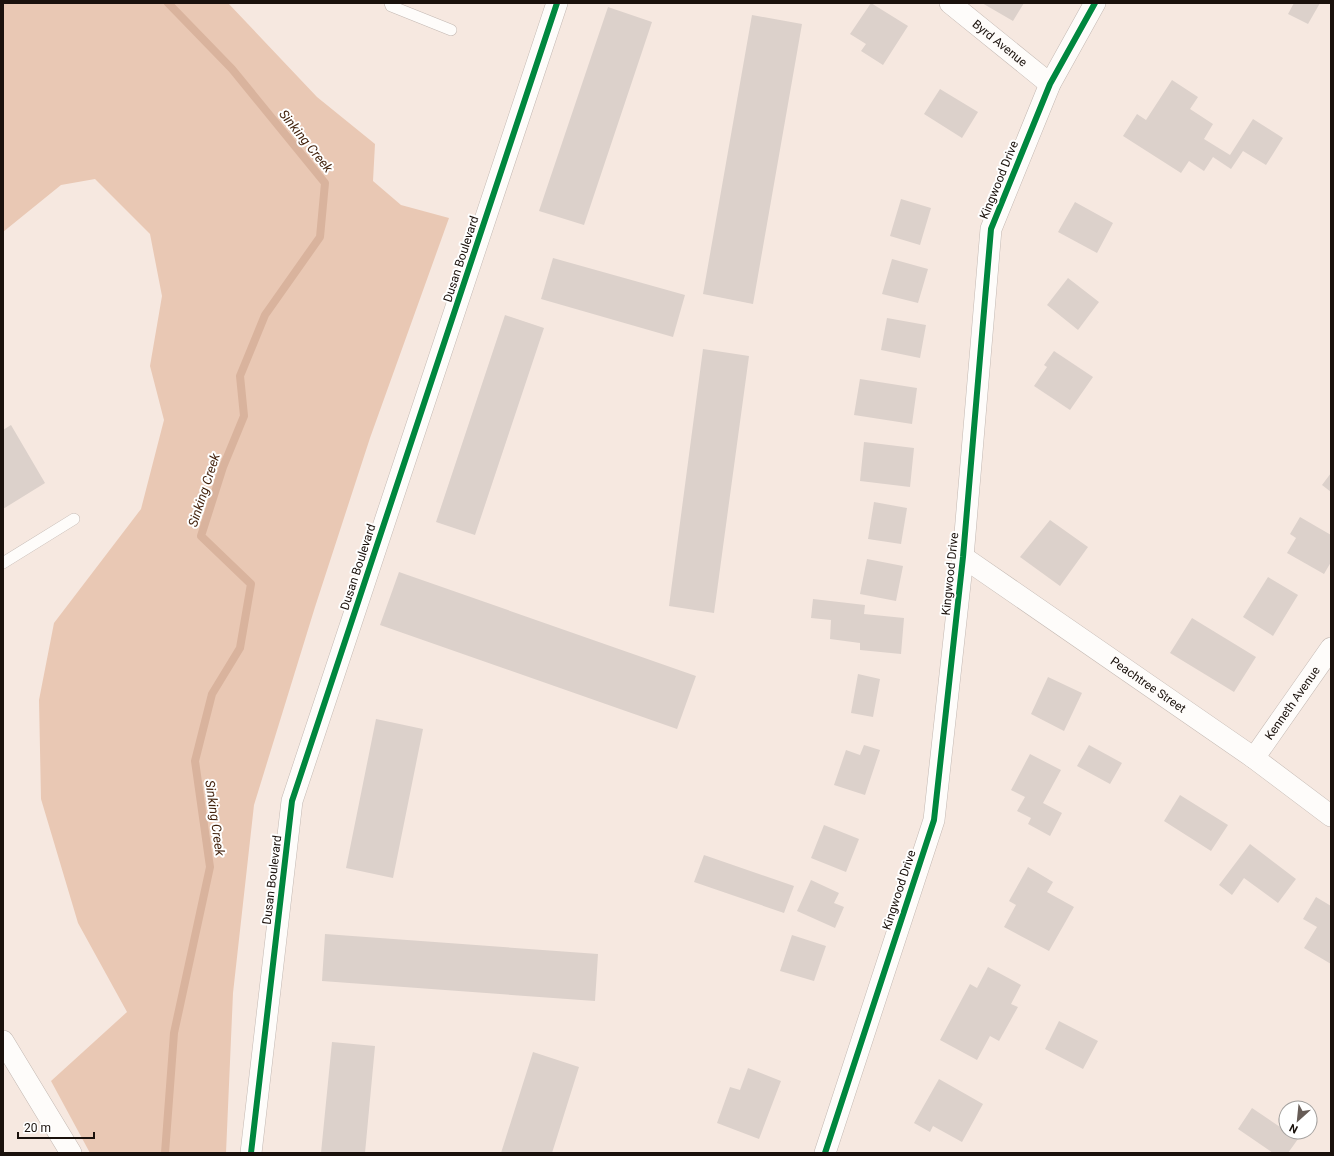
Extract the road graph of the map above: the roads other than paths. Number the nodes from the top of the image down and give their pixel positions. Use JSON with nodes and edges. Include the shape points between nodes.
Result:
{"nodes":[{"id":1,"x":390,"y":3,"type":"edge"},
{"id":2,"x":558,"y":3,"type":"edge"},
{"id":3,"x":950,"y":3,"type":"edge"},
{"id":4,"x":1095,"y":3,"type":"edge"},
{"id":5,"x":451,"y":30,"type":"dead end"},
{"id":6,"x":1050,"y":84,"type":"junction"},
{"id":7,"x":74,"y":519,"type":"dead end"},
{"id":8,"x":963,"y":557,"type":"junction"},
{"id":9,"x":3,"y":562,"type":"edge"},
{"id":10,"x":1331,"y":648,"type":"edge"},
{"id":11,"x":1254,"y":758,"type":"junction"},
{"id":12,"x":1331,"y":816,"type":"edge"},
{"id":13,"x":3,"y":1041,"type":"edge"},
{"id":14,"x":71,"y":1153,"type":"edge"},
{"id":15,"x":251,"y":1153,"type":"edge"},
{"id":16,"x":825,"y":1153,"type":"edge"}],
"edges":[{"from":1,"to":5,"type":"lane","via":[[391,6]]},
{"from":2,"to":15,"type":"street","name":"Dusan Boulevard","via":[[292,801]]},
{"from":3,"to":6,"type":"street","name":"Byrd Avenue"},
{"from":4,"to":6,"type":"street","name":"Kingwood Drive"},
{"from":6,"to":8,"type":"street","name":"Kingwood Drive","via":[[991,229]]},
{"from":7,"to":9,"type":"lane"},
{"from":8,"to":11,"type":"street","name":"Peachtree Street"},
{"from":8,"to":16,"type":"street","name":"Kingwood Drive","via":[[934,820]]},
{"from":10,"to":11,"type":"street","name":"Kenneth Avenue"},
{"from":11,"to":12,"type":"street","name":"Peachtree Street"},
{"from":13,"to":14,"type":"street"}]}
